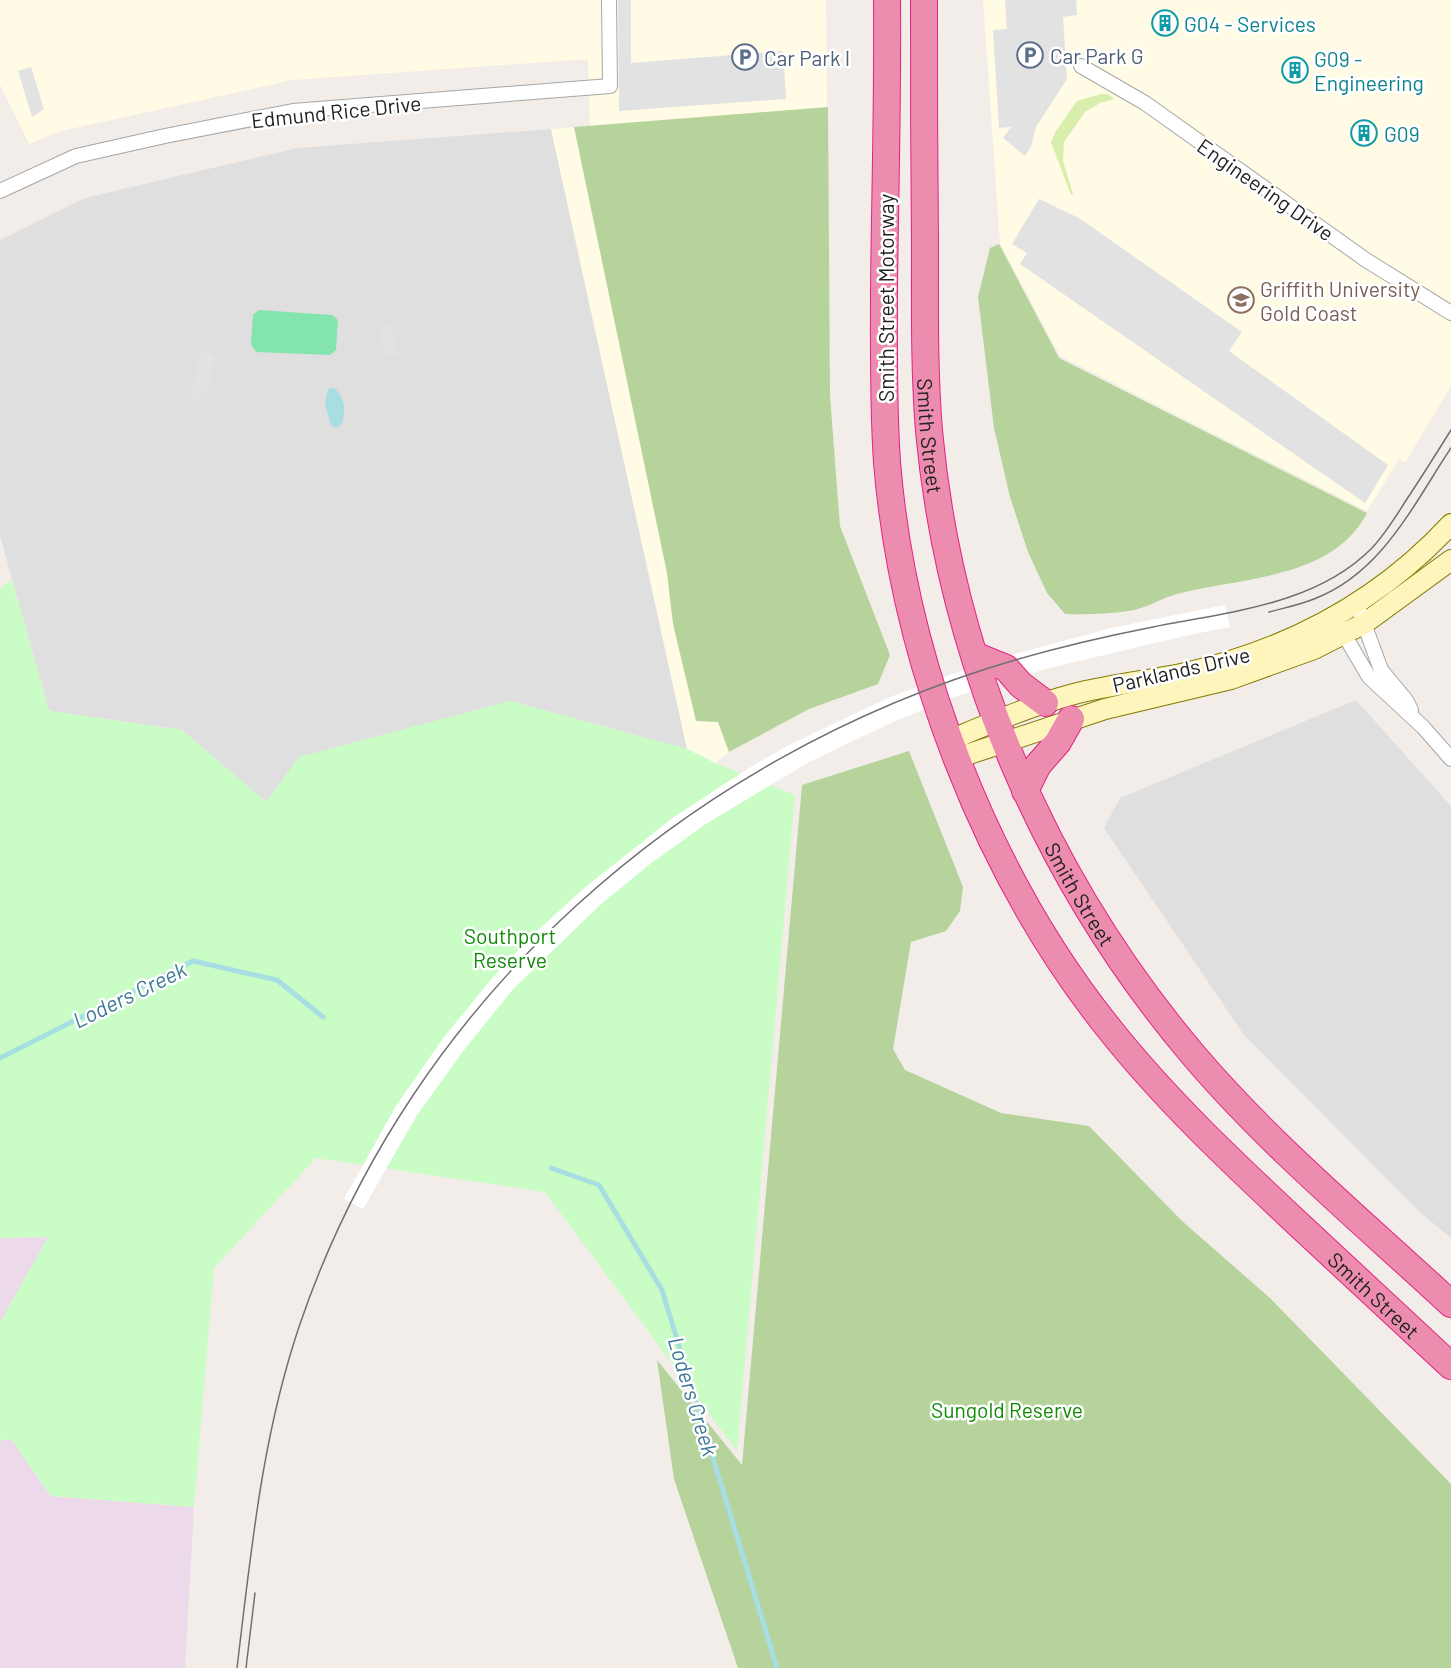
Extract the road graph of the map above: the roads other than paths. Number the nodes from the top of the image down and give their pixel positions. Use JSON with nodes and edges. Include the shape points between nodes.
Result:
{"nodes":[{"id":1,"x":609,"y":0,"type":"edge"},
{"id":2,"x":887,"y":0,"type":"edge"},
{"id":3,"x":924,"y":0,"type":"edge"},
{"id":4,"x":1081,"y":66,"type":"dead end"},
{"id":5,"x":0,"y":191,"type":"edge"},
{"id":6,"x":1451,"y":312,"type":"edge"},
{"id":7,"x":925,"y":368,"type":"joint"},
{"id":8,"x":1451,"y":524,"type":"edge"},
{"id":9,"x":1451,"y":560,"type":"edge"},
{"id":10,"x":908,"y":594,"type":"joint"},
{"id":11,"x":1357,"y":604,"type":"junction"},
{"id":12,"x":1365,"y":623,"type":"junction"},
{"id":13,"x":1339,"y":627,"type":"junction"},
{"id":14,"x":974,"y":655,"type":"junction"},
{"id":15,"x":1045,"y":703,"type":"junction"},
{"id":16,"x":1071,"y":719,"type":"junction"},
{"id":17,"x":1416,"y":720,"type":"junction"},
{"id":18,"x":1000,"y":731,"type":"junction"},
{"id":19,"x":954,"y":749,"type":"junction"},
{"id":20,"x":1451,"y":759,"type":"edge"},
{"id":21,"x":1025,"y":791,"type":"junction"},
{"id":22,"x":1451,"y":1304,"type":"edge"},
{"id":23,"x":1451,"y":1366,"type":"edge"}],
"edges":[{"from":1,"to":5,"type":"street","name":"Edmund Rice Drive","via":[[610,86],[293,111],[76,156]]},
{"from":2,"to":10,"type":"highway","name":"Smith Street Motorway","via":[[884,396],[890,486]]},
{"from":3,"to":7,"type":"highway","name":"Smith Street Motorway"},
{"from":4,"to":6,"type":"street","name":"Engineering Drive","via":[[1145,103],[1366,260]]},
{"from":7,"to":14,"type":"highway","name":"Smith Street","via":[[940,507]]},
{"from":8,"to":11,"type":"street","name":"Parklands Drive","via":[[1410,564]]},
{"from":9,"to":12,"type":"street","name":"Parklands Drive"},
{"from":10,"to":19,"type":"highway","name":"Smith Street","via":[[926,672]]},
{"from":11,"to":12,"type":"street"},
{"from":11,"to":13,"type":"street","name":"Parklands Drive"},
{"from":12,"to":13,"type":"street","name":"Parklands Drive"},
{"from":12,"to":17,"type":"street","via":[[1381,670],[1406,700]]},
{"from":13,"to":15,"type":"street","name":"Parklands Drive","via":[[1181,674],[1094,689]]},
{"from":13,"to":16,"type":"street","name":"Parklands Drive","via":[[1274,665]]},
{"from":13,"to":17,"type":"street","via":[[1369,677]]},
{"from":14,"to":15,"type":"highway","via":[[1006,668]]},
{"from":14,"to":18,"type":"highway","name":"Smith Street"},
{"from":15,"to":18,"type":"street","name":"Parklands Drive"},
{"from":16,"to":18,"type":"street","name":"Parklands Drive"},
{"from":16,"to":21,"type":"highway","via":[[1038,765]]},
{"from":17,"to":20,"type":"street"},
{"from":18,"to":19,"type":"street","name":"Parklands Drive"},
{"from":18,"to":21,"type":"highway","name":"Smith Street"},
{"from":19,"to":23,"type":"highway","name":"Smith Street","via":[[979,814],[1025,902],[1110,1030],[1209,1140]]},
{"from":21,"to":22,"type":"highway","name":"Smith Street","via":[[1084,903],[1151,1002],[1192,1053],[1264,1131]]}]}
